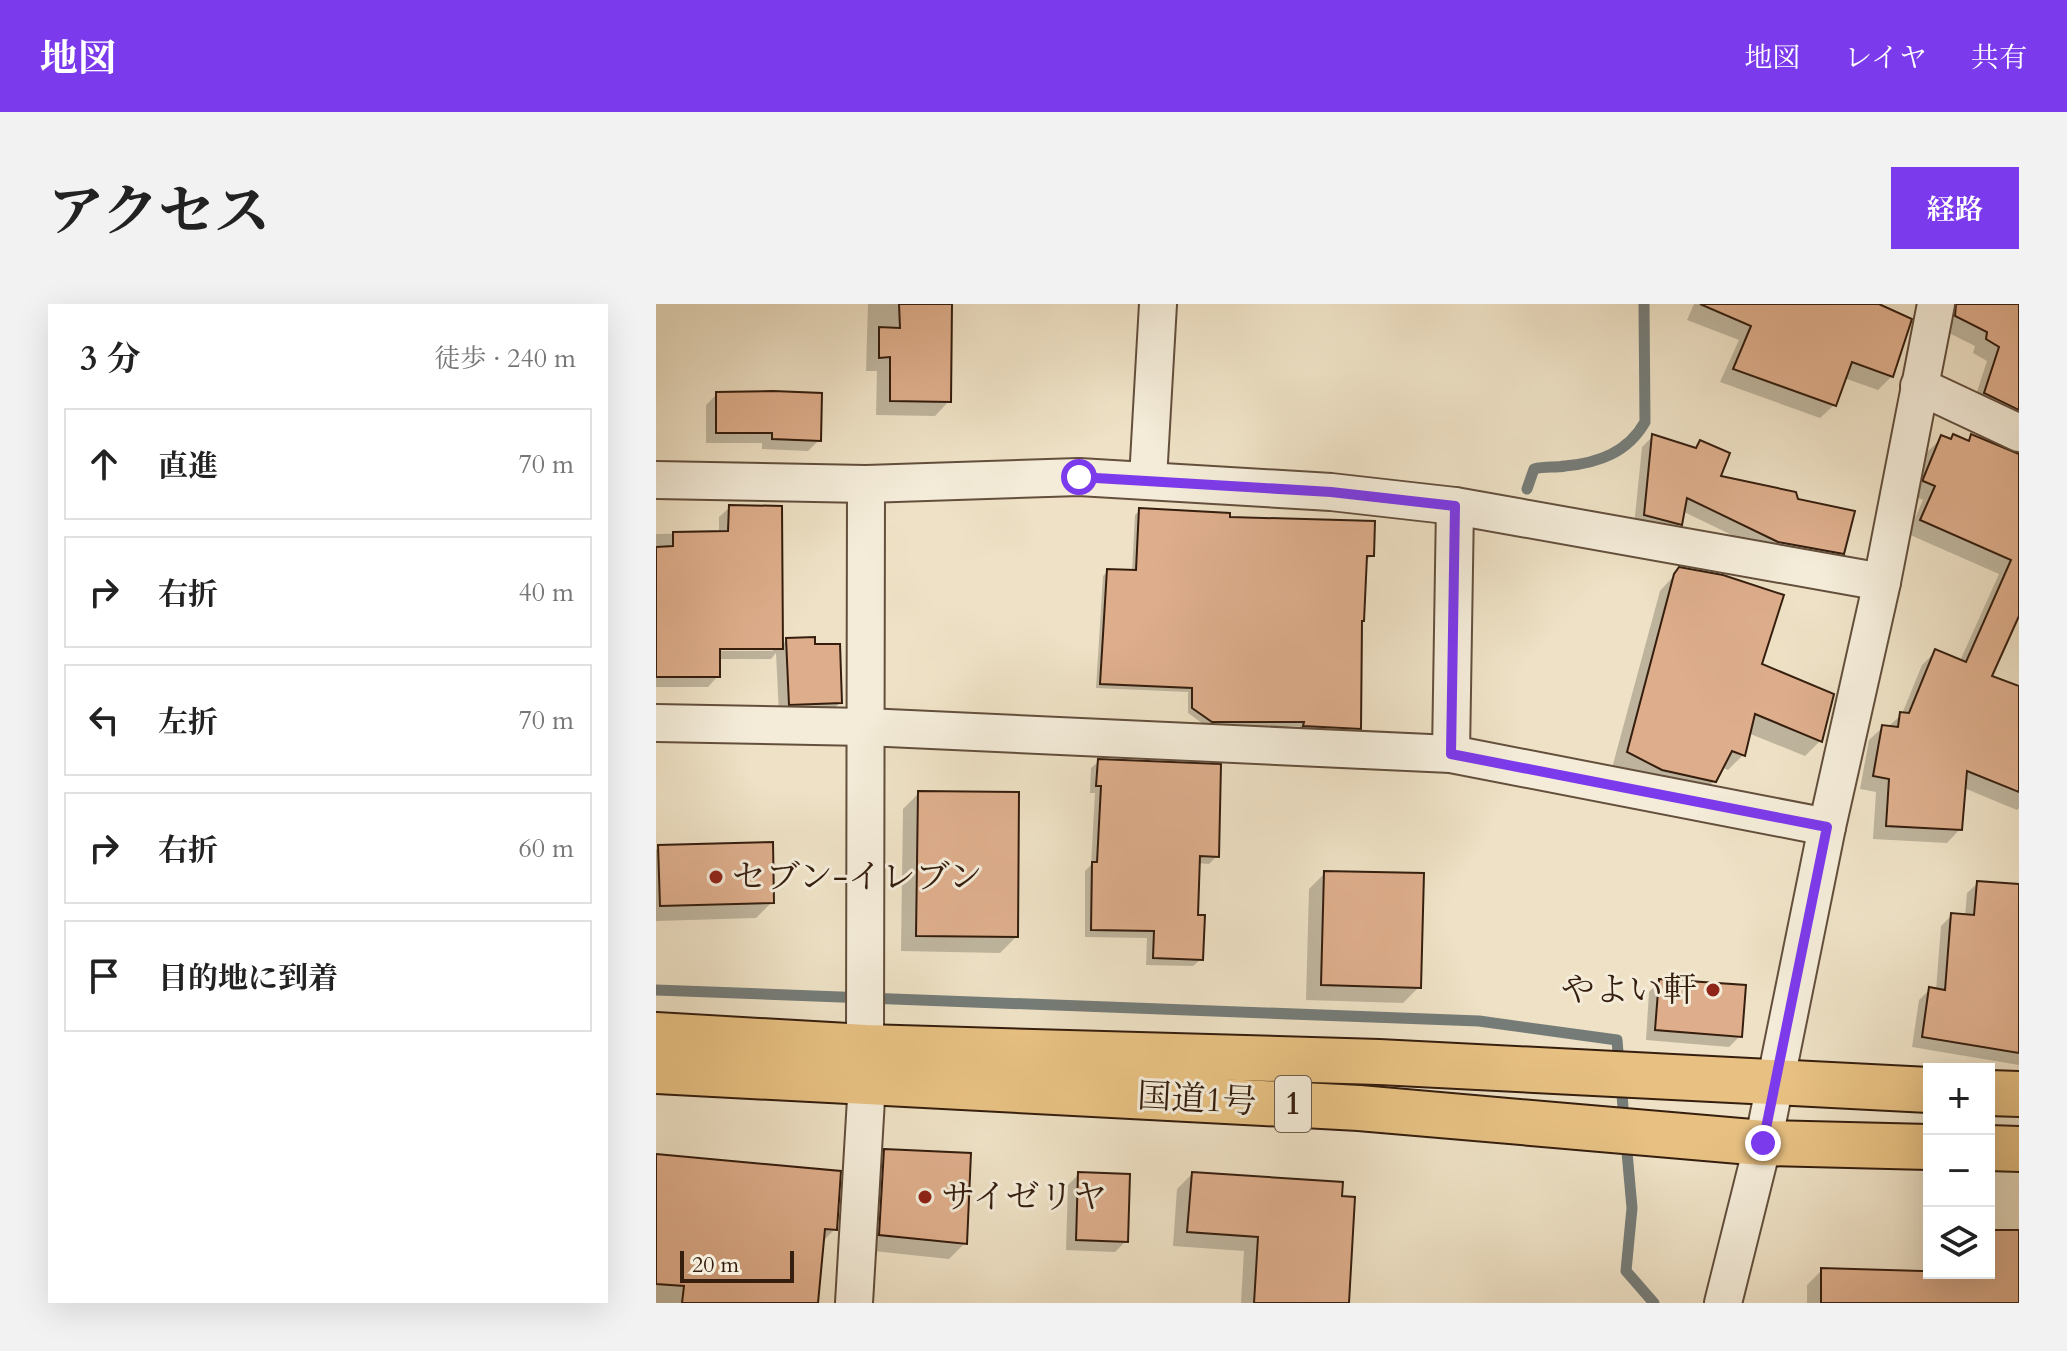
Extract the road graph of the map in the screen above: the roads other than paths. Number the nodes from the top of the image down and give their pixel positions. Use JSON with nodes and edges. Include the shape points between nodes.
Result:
{"nodes":[{"id":1,"x":1158,"y":304,"type":"edge"},
{"id":2,"x":1936,"y":304,"type":"edge"},
{"id":3,"x":1919,"y":386,"type":"junction"},
{"id":4,"x":2019,"y":433,"type":"edge"},
{"id":5,"x":1148,"y":479,"type":"junction"},
{"id":6,"x":656,"y":480,"type":"edge"},
{"id":7,"x":866,"y":484,"type":"junction"},
{"id":8,"x":1455,"y":506,"type":"junction"},
{"id":9,"x":1882,"y":582,"type":"junction"},
{"id":10,"x":656,"y":723,"type":"edge"},
{"id":11,"x":866,"y":727,"type":"junction"},
{"id":12,"x":1451,"y":754,"type":"junction"},
{"id":13,"x":1827,"y":827,"type":"junction"},
{"id":14,"x":656,"y":1035,"type":"edge"},
{"id":15,"x":866,"y":1064,"type":"junction"},
{"id":16,"x":656,"y":1071,"type":"edge"},
{"id":17,"x":1774,"y":1084,"type":"junction"},
{"id":18,"x":1923,"y":1090,"type":"edge"},
{"id":19,"x":1995,"y":1093,"type":"edge"},
{"id":20,"x":2019,"y":1094,"type":"edge"},
{"id":21,"x":1763,"y":1143,"type":"junction"},
{"id":22,"x":1923,"y":1147,"type":"edge"},
{"id":23,"x":1995,"y":1148,"type":"edge"},
{"id":24,"x":2019,"y":1149,"type":"edge"},
{"id":25,"x":854,"y":1303,"type":"edge"},
{"id":26,"x":1723,"y":1303,"type":"edge"}],
"edges":[{"from":1,"to":5,"type":"street"},
{"from":2,"to":3,"type":"street"},
{"from":3,"to":4,"type":"street"},
{"from":3,"to":9,"type":"street"},
{"from":5,"to":7,"type":"street"},
{"from":5,"to":8,"type":"street"},
{"from":6,"to":7,"type":"street"},
{"from":7,"to":11,"type":"street"},
{"from":8,"to":9,"type":"street"},
{"from":8,"to":12,"type":"street"},
{"from":9,"to":13,"type":"street"},
{"from":10,"to":11,"type":"street"},
{"from":11,"to":12,"type":"street"},
{"from":11,"to":15,"type":"street"},
{"from":12,"to":13,"type":"street"},
{"from":13,"to":17,"type":"street"},
{"from":14,"to":15,"type":"highway","name":"国道1号","number":"1"},
{"from":15,"to":16,"type":"highway","name":"国道1号","number":"1"},
{"from":15,"to":17,"type":"highway","name":"国道1号","number":"1","via":[[1379,1062]]},
{"from":15,"to":21,"type":"highway","name":"国道1号","number":"1"},
{"from":15,"to":25,"type":"street"},
{"from":17,"to":18,"type":"highway","name":"国道1号","number":"1"},
{"from":17,"to":21,"type":"street"},
{"from":19,"to":20,"type":"highway"},
{"from":21,"to":22,"type":"highway","name":"国道1号","number":"1"},
{"from":21,"to":26,"type":"street"},
{"from":23,"to":24,"type":"highway"}]}
